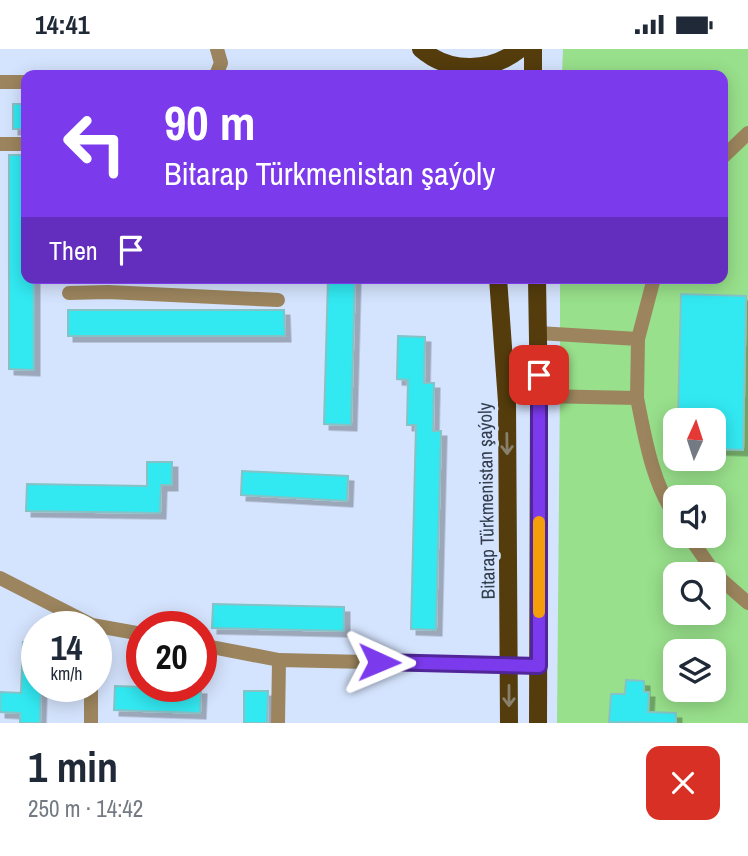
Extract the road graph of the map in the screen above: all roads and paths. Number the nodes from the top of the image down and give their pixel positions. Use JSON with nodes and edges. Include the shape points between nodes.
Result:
{"nodes":[{"id":1,"x":217,"y":49,"type":"edge"},
{"id":2,"x":421,"y":49,"type":"edge"},
{"id":3,"x":520,"y":49,"type":"edge"},
{"id":4,"x":533,"y":49,"type":"edge"},
{"id":5,"x":444,"y":68,"type":"edge"},
{"id":6,"x":218,"y":70,"type":"edge"},
{"id":7,"x":533,"y":70,"type":"edge"},
{"id":8,"x":0,"y":82,"type":"edge"},
{"id":9,"x":21,"y":82,"type":"edge"},
{"id":10,"x":748,"y":133,"type":"edge"},
{"id":11,"x":0,"y":144,"type":"edge"},
{"id":12,"x":21,"y":144,"type":"edge"},
{"id":13,"x":728,"y":152,"type":"edge"},
{"id":14,"x":498,"y":284,"type":"edge"},
{"id":15,"x":537,"y":284,"type":"edge"},
{"id":16,"x":652,"y":284,"type":"edge"},
{"id":17,"x":108,"y":285,"type":"edge"},
{"id":18,"x":69,"y":293,"type":"dead end"},
{"id":19,"x":278,"y":300,"type":"dead end"},
{"id":20,"x":538,"y":333,"type":"junction"},
{"id":21,"x":638,"y":339,"type":"junction"},
{"id":22,"x":539,"y":396,"type":"junction"},
{"id":23,"x":637,"y":398,"type":"junction"},
{"id":24,"x":663,"y":491,"type":"edge"},
{"id":25,"x":697,"y":548,"type":"edge"},
{"id":26,"x":0,"y":578,"type":"edge"},
{"id":27,"x":748,"y":603,"type":"edge"},
{"id":28,"x":63,"y":611,"type":"edge"},
{"id":29,"x":217,"y":648,"type":"edge"},
{"id":30,"x":279,"y":660,"type":"junction"},
{"id":31,"x":509,"y":665,"type":"junction"},
{"id":32,"x":539,"y":666,"type":"junction"},
{"id":33,"x":91,"y":702,"type":"edge"},
{"id":34,"x":91,"y":723,"type":"edge"},
{"id":35,"x":278,"y":723,"type":"edge"},
{"id":36,"x":509,"y":723,"type":"edge"},
{"id":37,"x":538,"y":723,"type":"edge"}],
"edges":[{"from":1,"to":6,"type":"lane"},
{"from":2,"to":5,"type":"main road"},
{"from":3,"to":5,"type":"main road","via":[[480,68]]},
{"from":4,"to":7,"type":"main road"},
{"from":8,"to":9,"type":"lane"},
{"from":10,"to":13,"type":"lane"},
{"from":11,"to":12,"type":"lane"},
{"from":14,"to":31,"type":"main road","name":"Bitarap Türkmenistan şaýoly","one_way":true,"via":[[506,402]]},
{"from":15,"to":20,"type":"main road"},
{"from":16,"to":21,"type":"lane"},
{"from":17,"to":18,"type":"lane"},
{"from":17,"to":19,"type":"lane"},
{"from":20,"to":21,"type":"lane"},
{"from":20,"to":22,"type":"main road"},
{"from":21,"to":23,"type":"lane"},
{"from":22,"to":23,"type":"lane"},
{"from":22,"to":32,"type":"main road"},
{"from":23,"to":24,"type":"lane","via":[[647,447]]},
{"from":25,"to":27,"type":"lane","via":[[716,575]]},
{"from":26,"to":28,"type":"lane"},
{"from":29,"to":30,"type":"lane"},
{"from":30,"to":31,"type":"lane"},
{"from":30,"to":35,"type":"lane"},
{"from":31,"to":32,"type":"lane"},
{"from":31,"to":36,"type":"main road","name":"Bitarap Türkmenistan şaýoly","one_way":true},
{"from":32,"to":37,"type":"main road"},
{"from":33,"to":34,"type":"lane"}]}
